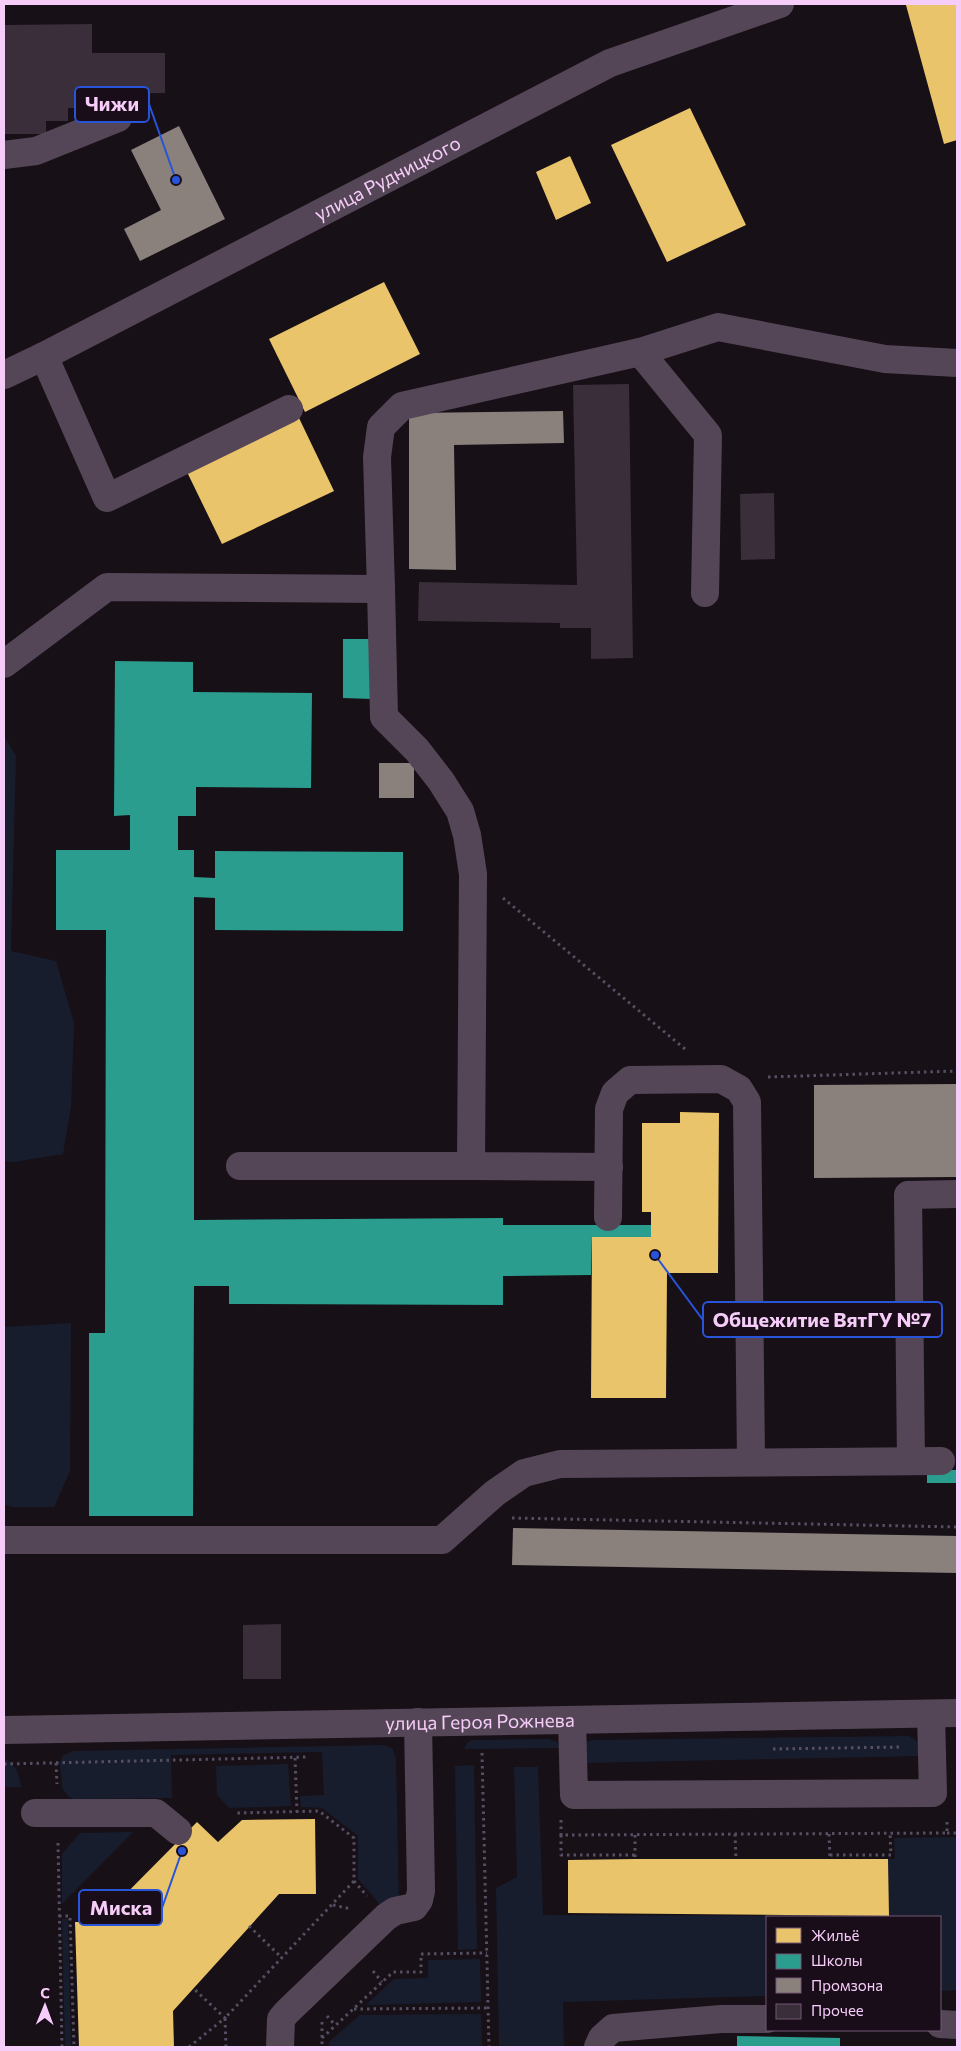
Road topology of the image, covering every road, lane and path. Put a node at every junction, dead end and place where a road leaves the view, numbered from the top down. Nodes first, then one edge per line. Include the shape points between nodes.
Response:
1 (780, 4) edge
2 (118, 118) dead end
3 (4, 155) edge
4 (640, 352) junction
5 (44, 356) junction
6 (957, 362) edge
7 (4, 375) edge
8 (289, 409) dead end
9 (381, 589) junction
10 (705, 593) dead end
11 (4, 664) edge
12 (474, 874) junction
13 (957, 1072) edge
14 (721, 1079) junction
15 (240, 1166) dead end
16 (471, 1166) junction
17 (608, 1167) junction
18 (957, 1194) edge
19 (608, 1217) dead end
20 (751, 1461) junction
21 (911, 1461) junction
22 (941, 1461) dead end
23 (506, 1518) dead end
24 (957, 1527) edge
25 (4, 1540) edge
26 (944, 1714) edge
27 (572, 1720) junction
28 (418, 1722) junction
29 (4, 1730) edge
30 (932, 1746) junction
31 (772, 1749) dead end
32 (473, 1753) dead end
33 (482, 1753) junction
34 (492, 1753) dead end
35 (314, 1757) dead end
36 (295, 1758) junction
37 (56, 1763) junction
38 (4, 1764) edge
39 (297, 1812) junction
40 (46, 1813) junction
41 (235, 1813) dead end
42 (178, 1831) dead end
43 (957, 1833) edge
44 (735, 1834) dead end
45 (829, 1834) dead end
46 (890, 1834) dead end
47 (947, 1834) dead end
48 (561, 1835) dead end
49 (635, 1835) dead end
50 (736, 1859) dead end
51 (59, 1916) junction
52 (249, 1926) dead end
53 (487, 1953) junction
54 (282, 1958) junction
55 (369, 1966) dead end
56 (382, 1982) junction
57 (193, 1988) dead end
58 (488, 2008) junction
59 (353, 2009) junction
60 (321, 2010) dead end
61 (226, 2018) junction
62 (766, 2018) edge
63 (322, 2019) dead end
64 (941, 2024) edge
65 (336, 2025) junction
66 (957, 2026) edge
67 (322, 2038) junction
68 (62, 2047) edge
69 (74, 2047) edge
70 (189, 2047) edge
71 (226, 2047) edge
72 (280, 2047) edge
73 (322, 2047) edge
74 (489, 2047) edge
75 (598, 2047) edge

1 - 5 street, улица Рудницкого via 610,63
2 - 3 street via 36,151
4 - 6 street via 718,327 885,359
4 - 9 street via 402,406 381,427 377,457
4 - 10 street via 708,435
5 - 7 street, улица Рудницкого
5 - 8 street via 107,498
9 - 11 street via 107,587
9 - 12 street via 384,717 417,750 460,811
12 - 14 path
12 - 16 street
13 - 14 path
14 - 17 street via 630,1080 615,1093 609,1109
14 - 20 street via 739,1088 747,1102
15 - 16 street
16 - 17 street
17 - 19 street
18 - 21 street via 908,1194
20 - 21 street
20 - 25 street via 560,1464 524,1473 495,1493 442,1540
21 - 22 street
23 - 24 path
26 - 27 street, улица Героя Рожнева
26 - 30 street
27 - 28 street, улица Героя Рожнева
27 - 30 street via 574,1795 933,1792
28 - 29 street, улица Героя Рожнева
28 - 72 street via 419,1900 414,1907 395,1911 386,1917 287,2012 281,2019
30 - 31 path
32 - 33 path
33 - 34 path
33 - 53 path
35 - 36 path
36 - 37 path
36 - 39 path
37 - 38 path
37 - 40 path
39 - 41 path
39 - 54 path via 318,1811 354,1838 354,1881
40 - 42 street via 156,1813
40 - 51 path
43 - 47 path
44 - 50 path
45 - 46 path via 830,1857 890,1855
48 - 49 path via 561,1855 635,1857
51 - 68 path
51 - 69 path via 70,1916
52 - 54 path
53 - 56 path via 421,1954 421,1972 393,1972
53 - 58 path
54 - 61 path
55 - 56 path
56 - 59 path
57 - 61 path
58 - 59 path
58 - 74 path
59 - 65 path
60 - 65 path
61 - 70 path
61 - 71 path
62 - 75 street via 612,2028
63 - 67 path
64 - 66 street
65 - 67 path
67 - 73 path

